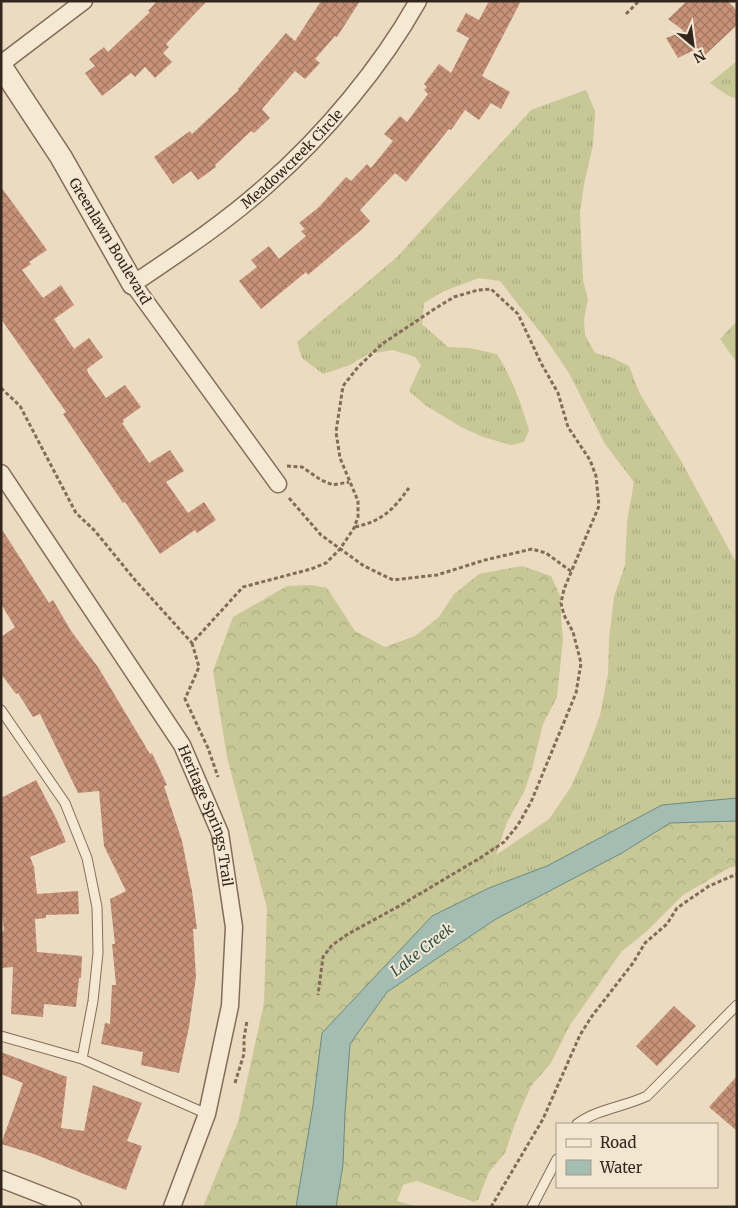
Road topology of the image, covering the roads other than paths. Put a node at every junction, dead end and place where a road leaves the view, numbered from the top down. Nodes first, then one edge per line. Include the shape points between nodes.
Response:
1 (84, 1) edge
2 (418, 1) edge
3 (1, 65) edge
4 (133, 284) junction
5 (1, 473) edge
6 (275, 479) road end
7 (1, 710) edge
8 (737, 1004) edge
9 (1, 1036) edge
10 (82, 1059) junction
11 (207, 1114) junction
12 (578, 1123) edge
13 (556, 1161) edge
14 (1, 1179) edge
15 (73, 1207) edge
16 (172, 1207) edge
17 (532, 1207) edge

1 - 3 street
2 - 4 street, Meadowcreek Circle via 408,21 362,83 296,159 199,240
3 - 4 street, Greenlawn Boulevard via 61,157
4 - 6 street, Greenlawn Boulevard
5 - 11 street, Heritage Springs Trail via 182,745 220,833 234,926 230,1006
7 - 10 lane via 65,803 86,858 96,907 98,953
8 - 12 lane via 647,1096 588,1116
9 - 10 lane
10 - 11 lane
11 - 16 street, Heritage Springs Trail
13 - 17 lane
14 - 15 street

